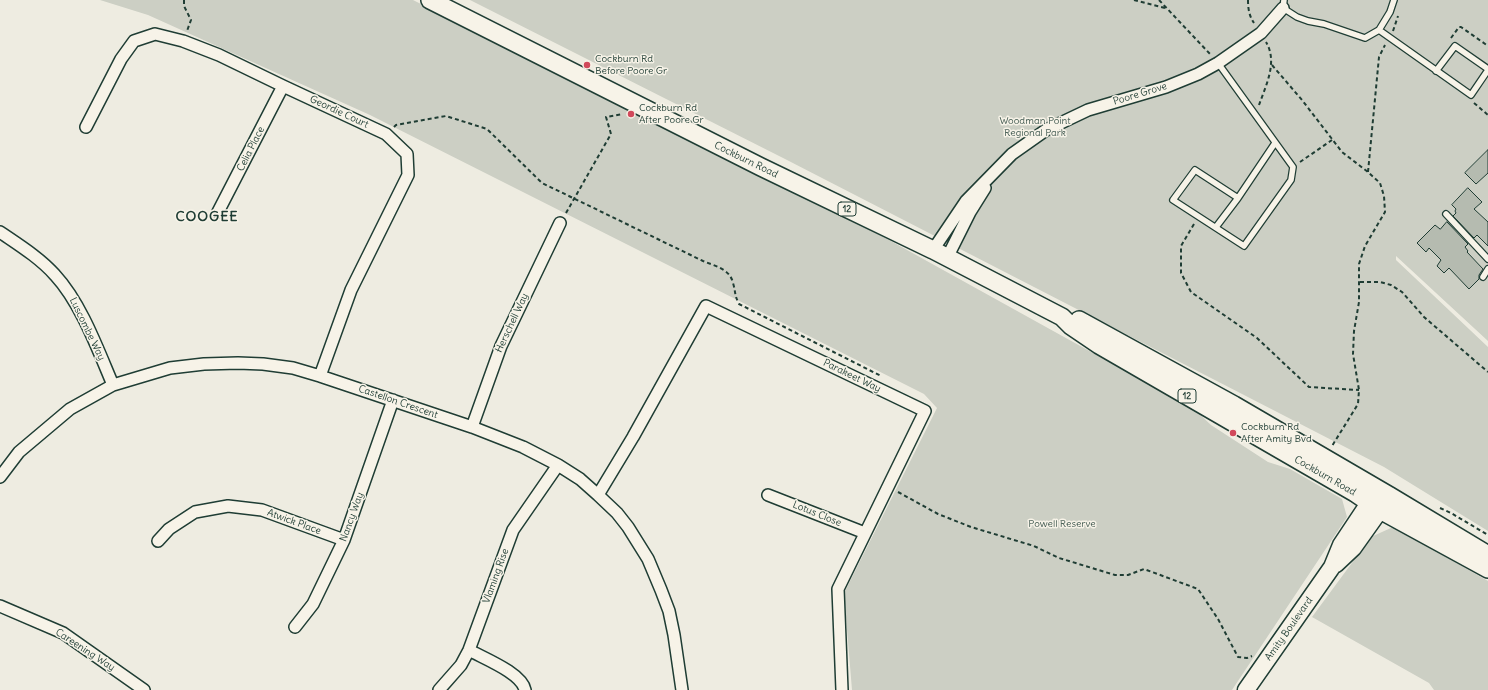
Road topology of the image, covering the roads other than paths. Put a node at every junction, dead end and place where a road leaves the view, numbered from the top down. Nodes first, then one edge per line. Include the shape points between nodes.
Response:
1 (430, 0) edge
2 (1394, 0) edge
3 (1284, 4) edge
4 (1378, 30) junction
5 (1218, 62) junction
6 (1488, 70) edge
7 (1436, 71) junction
8 (283, 86) junction
9 (86, 127) dead end
10 (1275, 143) junction
11 (994, 174) junction
12 (1238, 198) junction
13 (218, 212) dead end
14 (1446, 214) dead end
15 (560, 223) road end
16 (1216, 227) junction
17 (0, 232) edge
18 (940, 254) junction
19 (1488, 259) edge
20 (1488, 269) edge
21 (1483, 278) dead end
22 (320, 376) junction
23 (113, 385) junction
24 (393, 400) junction
25 (472, 427) junction
26 (558, 465) junction
27 (0, 477) edge
28 (598, 494) junction
29 (768, 495) dead end
30 (1379, 500) junction
31 (865, 533) junction
32 (344, 540) junction
33 (158, 541) dead end
34 (1488, 555) edge
35 (1488, 569) edge
36 (0, 606) edge
37 (295, 627) dead end
38 (469, 650) junction
39 (144, 690) edge
40 (439, 690) edge
41 (525, 690) edge
42 (682, 690) edge
43 (842, 690) edge
44 (1246, 690) edge

1 - 18 main road, Cockburn Road / 12 via 754,164
2 - 4 lane via 1390,12
3 - 4 lane via 1297,16 1308,21 1365,38
3 - 5 street, Poore Grove via 1261,33
4 - 7 lane
5 - 10 lane
5 - 11 street, Poore Grove via 1198,74 1166,87 1088,110 1046,130 1012,154
6 - 7 lane via 1455,46
6 - 7 lane via 1471,95
8 - 9 street, Geordie Court via 219,55 183,41 155,34 134,41 121,59
8 - 13 street, Celia Place
8 - 22 street, Geordie Court via 386,134 407,154 408,175 351,290
10 - 12 lane
10 - 16 lane via 1293,167 1290,180 1244,246
11 - 18 street, Poore Grove
11 - 18 street, Poore Grove via 966,201
12 - 16 lane
12 - 16 lane via 1195,170 1173,200
14 - 19 lane
15 - 25 street, Herschell Way via 501,346
17 - 23 street, Luscombe Way via 56,275 76,304
18 - 30 main road, Cockburn Road / 12 via 1062,317 1070,316 1081,320 1234,405
20 - 21 lane
22 - 23 street, Castellon Crescent via 293,368 263,364 204,364 170,368
22 - 24 street, Castellon Crescent
23 - 27 street, Castellon Crescent via 70,409 19,452
24 - 25 street, Castellon Crescent
24 - 32 street, Nancy Way
25 - 26 street, Castellon Crescent
26 - 28 street, Castellon Crescent
26 - 38 street, Vlaming Rise via 513,530
28 - 31 street, Parakeet Way via 634,437 706,306 925,411
28 - 42 street, Castellon Crescent via 628,527 648,559 669,611
29 - 31 street, Lotus Close
30 - 34 main road, Cockburn Road / 12
30 - 35 main road, Cockburn Road / 12
30 - 44 street, Amity Boulevard via 1353,548 1332,567
31 - 43 street, Parakeet Way via 838,589
32 - 33 street, Atwick Place via 262,510 228,506 195,512 168,529
32 - 37 street, Nancy Way via 313,604
36 - 39 street, Careening Way via 63,633
38 - 40 street, Vlaming Rise via 461,665
38 - 41 street via 510,671 525,686

